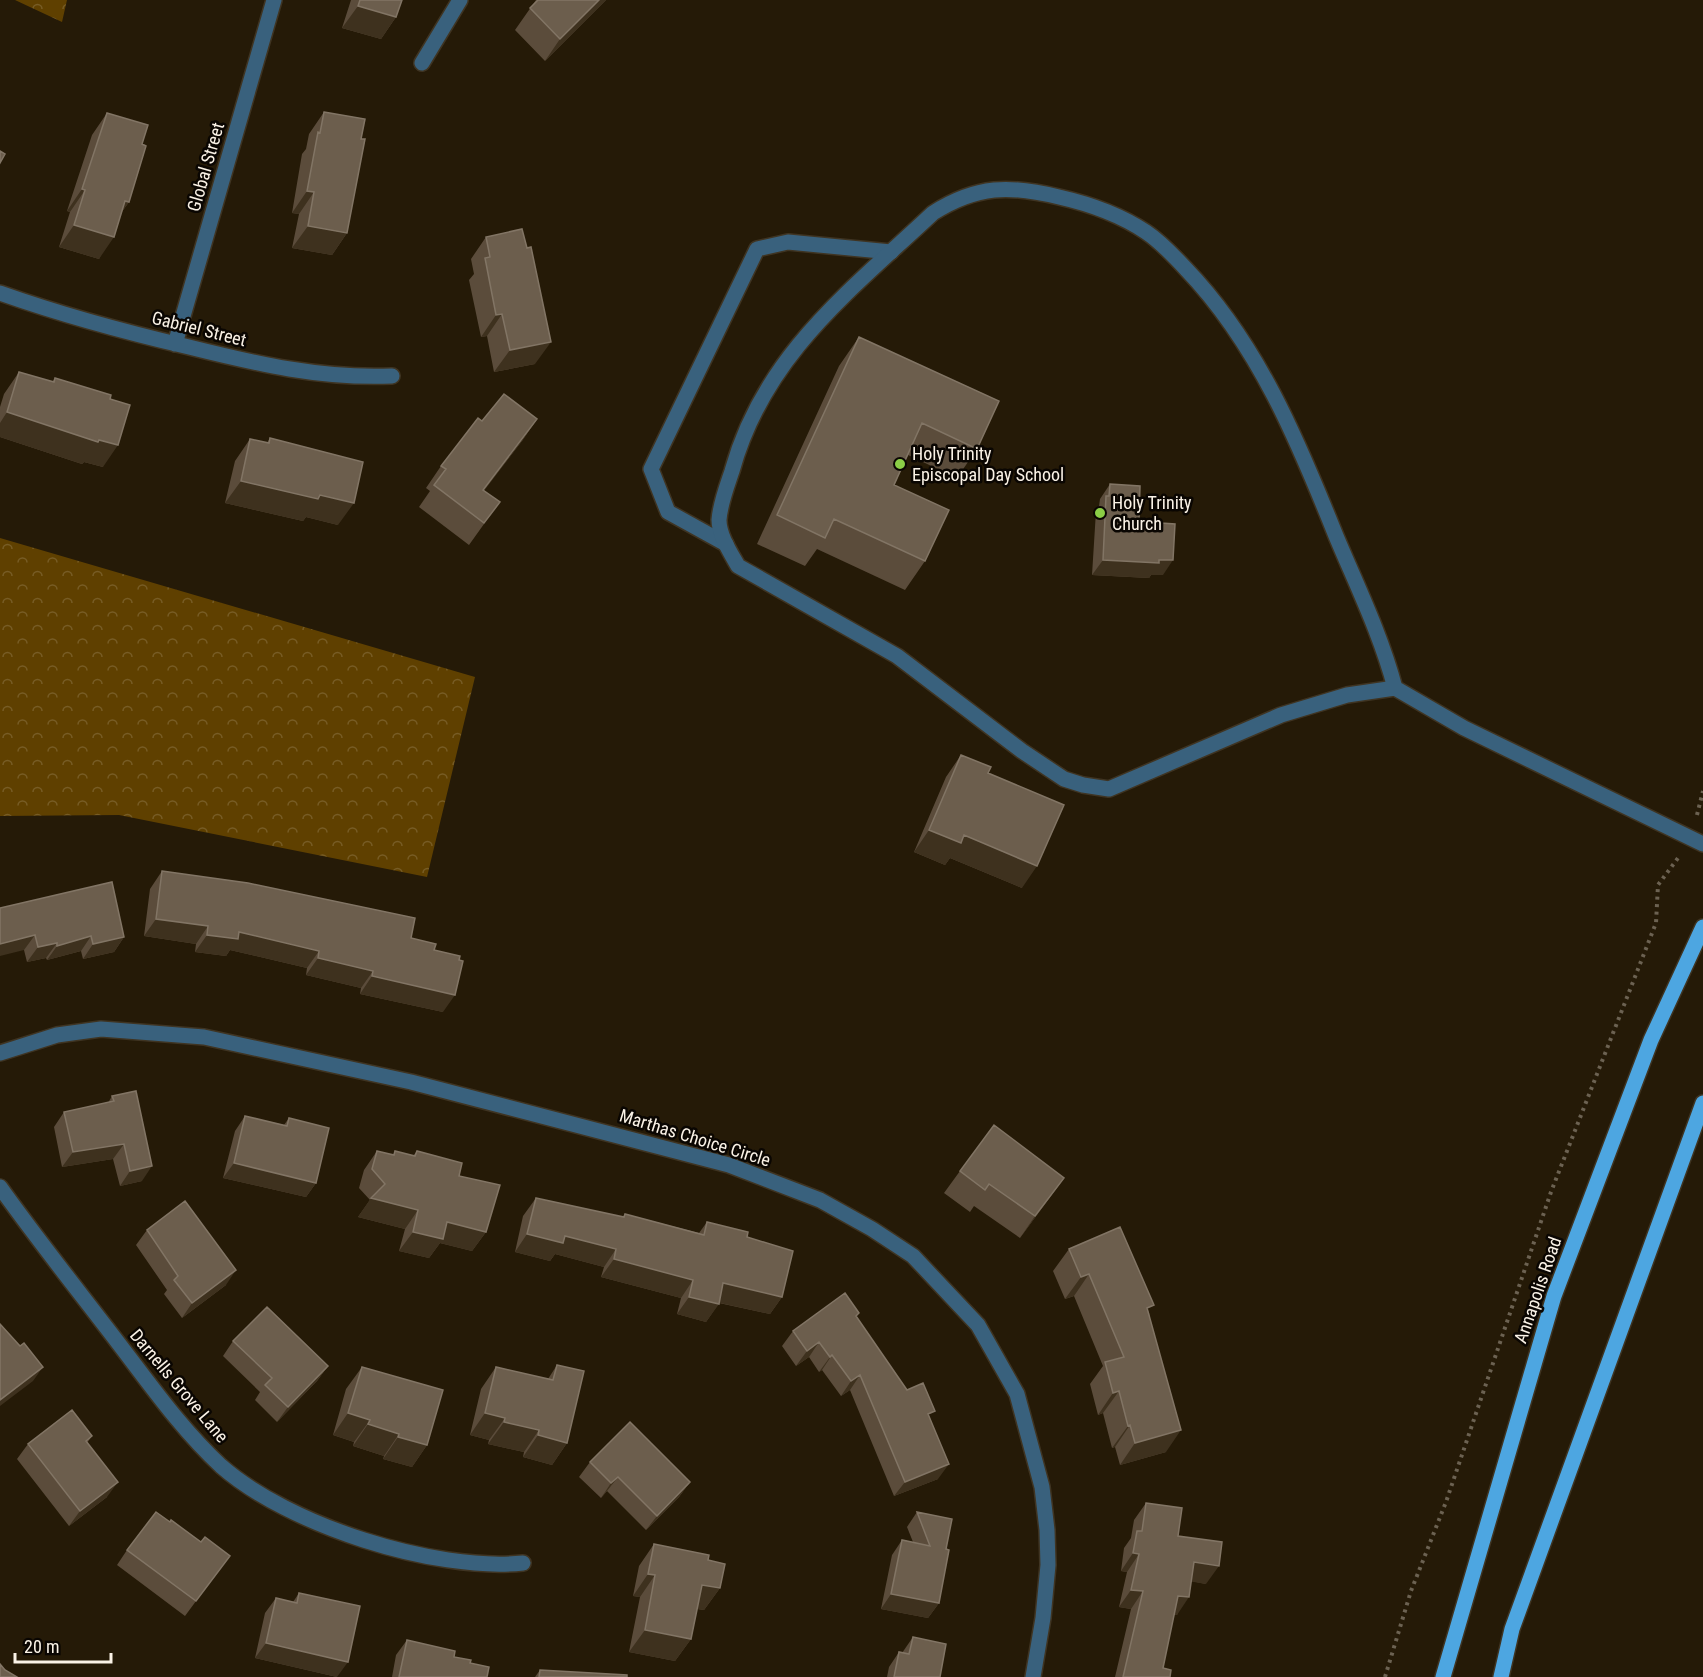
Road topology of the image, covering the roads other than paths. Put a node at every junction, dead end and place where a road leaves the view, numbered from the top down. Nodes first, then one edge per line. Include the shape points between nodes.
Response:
1 (274, 0) edge
2 (460, 0) edge
3 (422, 63) dead end
4 (891, 252) junction
5 (0, 293) edge
6 (175, 344) junction
7 (392, 376) dead end
8 (726, 544) junction
9 (1395, 688) junction
10 (1696, 842) edge
11 (1703, 927) edge
12 (0, 1053) edge
13 (1703, 1103) edge
14 (0, 1187) edge
15 (523, 1563) dead end
16 (1033, 1677) edge
17 (1443, 1677) edge
18 (1501, 1677) edge

1 - 6 street, Global Street
2 - 3 street
4 - 8 street via 810,329 760,397 738,446 719,520
4 - 8 street via 788,242 757,249 651,469 668,512
4 - 9 street via 933,213 956,198 983,190 1013,189 1097,206 1147,232 1200,284 1234,327 1272,389 1385,652
5 - 6 street, Gabriel Street via 66,316
6 - 7 street, Gabriel Street via 306,373 352,378
8 - 9 street via 738,566 897,656 1022,751 1064,779 1083,785 1109,789 1281,715 1347,695
9 - 10 street via 1464,728
11 - 17 main road, Annapolis Road via 1651,1040 1554,1296
12 - 16 street, Marthas Choice Circle via 48,1037 101,1029 204,1037 411,1082 729,1165 820,1200 872,1229 913,1256 978,1325 1017,1395 1042,1486 1047,1530 1043,1618
13 - 18 main road via 1512,1629
14 - 15 street, Darnells Grove Lane via 178,1420 201,1447 239,1479 306,1516 398,1550 458,1563

